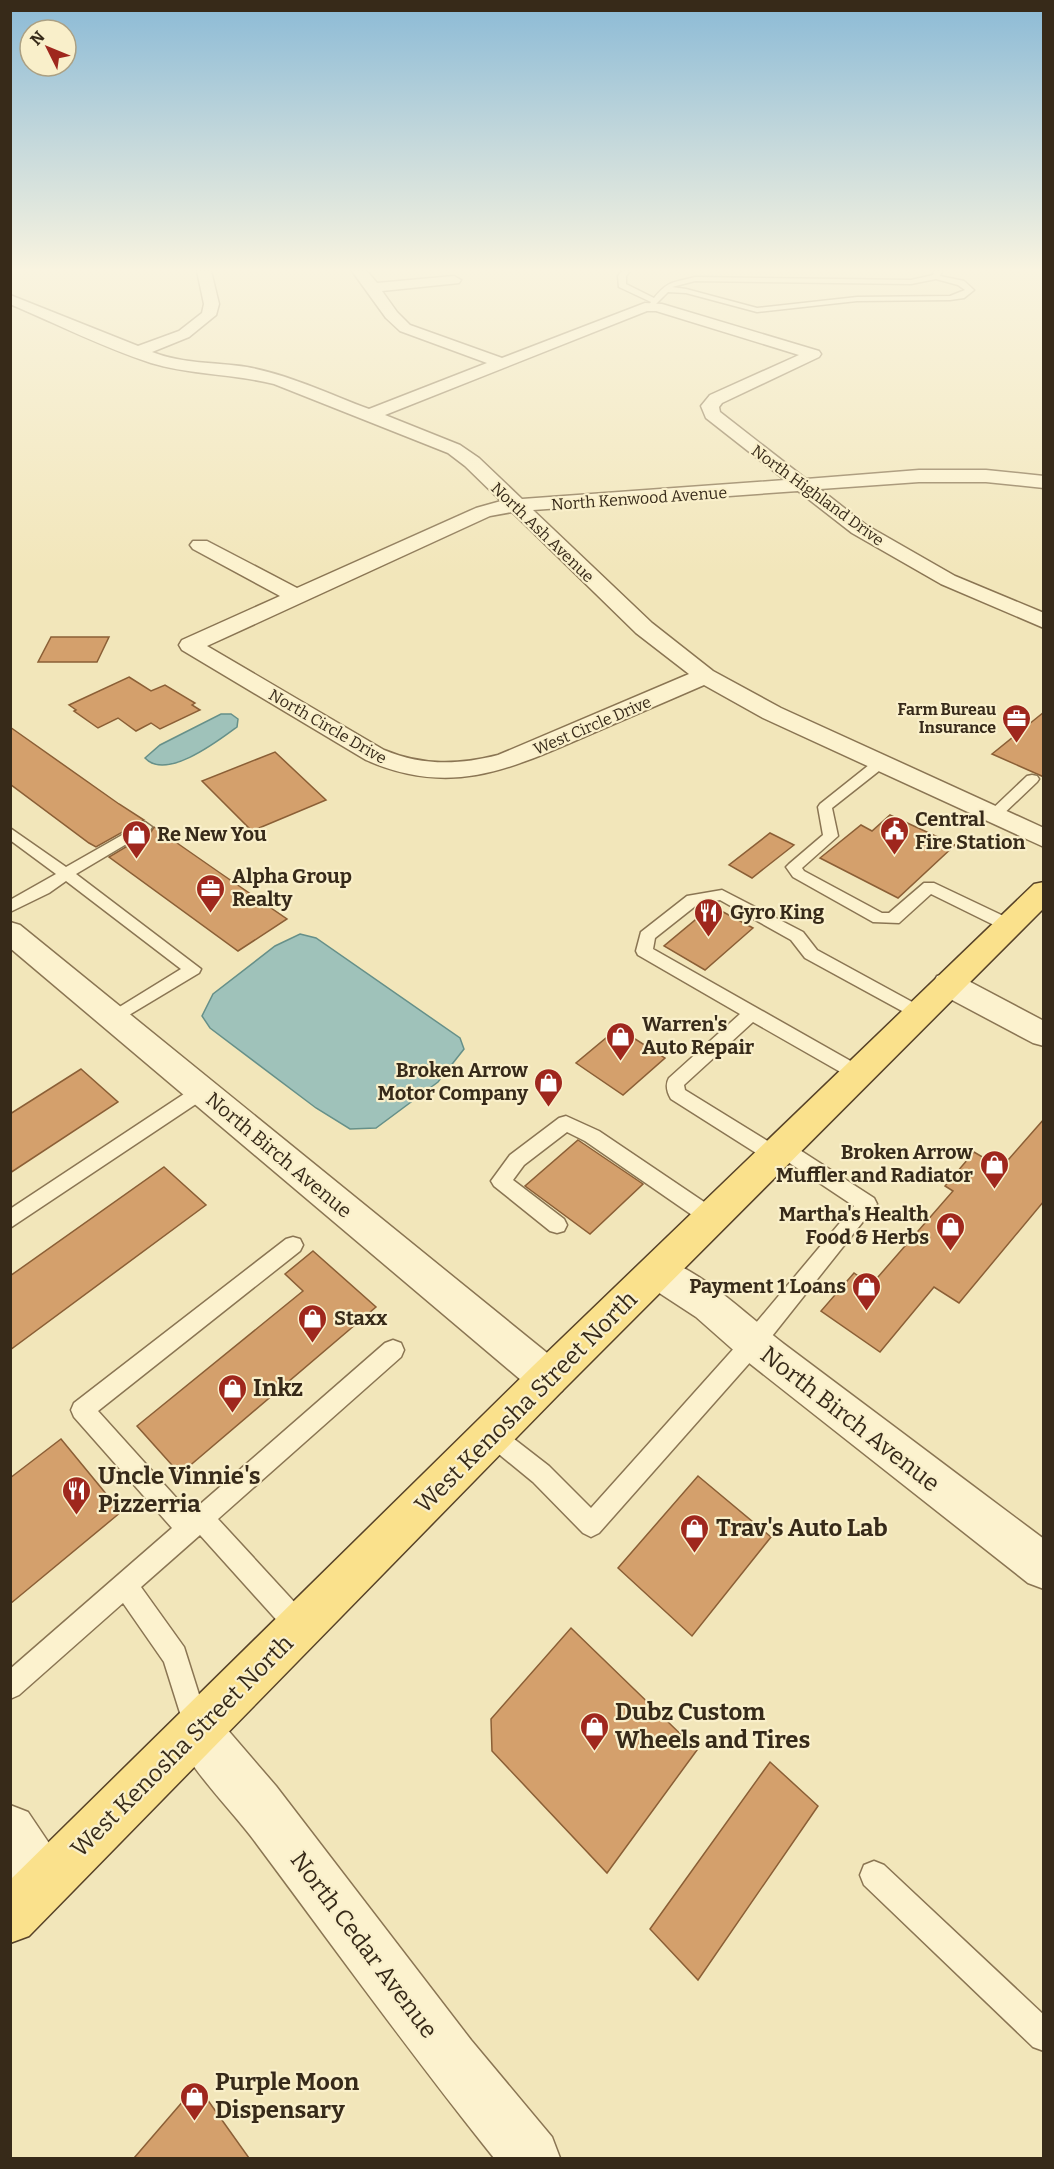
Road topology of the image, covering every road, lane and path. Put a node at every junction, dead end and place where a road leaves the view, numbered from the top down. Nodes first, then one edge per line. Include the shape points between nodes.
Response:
1 (248, 372) edge
2 (478, 372) edge
3 (774, 372) edge
4 (370, 414) junction
5 (1044, 482) edge
6 (800, 485) junction
7 (516, 506) junction
8 (200, 545) dead end
9 (297, 597) junction
10 (1044, 621) edge
11 (190, 645) joint
12 (705, 676) junction
13 (879, 764) junction
14 (477, 769) joint
15 (1032, 779) dead end
16 (993, 816) junction
17 (145, 827) dead end
18 (10, 832) edge
19 (1044, 839) edge
20 (67, 874) junction
21 (1039, 901) edge
22 (10, 907) edge
23 (1008, 925) junction
24 (10, 932) edge
25 (948, 984) junction
26 (752, 1013) junction
27 (919, 1013) junction
28 (114, 1018) junction
29 (1044, 1035) edge
30 (858, 1073) junction
31 (202, 1091) junction
32 (778, 1152) junction
33 (712, 1218) junction
34 (10, 1220) edge
35 (557, 1225) dead end
36 (293, 1245) dead end
37 (657, 1272) junction
38 (753, 1343) junction
39 (393, 1350) dead end
40 (549, 1378) junction
41 (492, 1436) junction
42 (195, 1524) junction
43 (1044, 1567) edge
44 (125, 1586) junction
45 (300, 1627) junction
46 (10, 1686) edge
47 (198, 1731) junction
48 (10, 1830) edge
49 (874, 1875) dead end
50 (45, 1882) junction
51 (10, 1917) edge
52 (1044, 2036) edge
53 (531, 2158) edge

1 - 4 street, North Ash Avenue via 280,380
2 - 4 street
3 - 6 street, North Highland Drive via 716,399 710,411 715,419
4 - 7 street, North Ash Avenue via 459,452
5 - 6 street, North Kenwood Avenue via 943,476
6 - 7 street, North Kenwood Avenue
6 - 10 street, North Highland Drive via 859,529 901,554 973,592
7 - 9 street, North Kenwood Avenue via 483,512
7 - 12 street, North Ash Avenue via 644,628
8 - 9 street
9 - 11 street, North Kenwood Avenue
11 - 14 street, North Circle Drive via 387,761 425,771
12 - 13 street, North Ash Avenue via 743,699
12 - 14 street, West Circle Drive via 507,761
13 - 16 street, North Ash Avenue
13 - 23 lane via 825,807 831,836 794,867 798,874 879,918 893,919 929,887
15 - 16 lane
16 - 19 street, North Ash Avenue
17 - 20 lane
18 - 20 lane
20 - 22 lane
20 - 28 lane via 193,969
21 - 23 main road, West Kenosha Street North
23 - 25 main road, West Kenosha Street North
24 - 28 street, North Birch Avenue
25 - 27 main road, West Kenosha Street North
25 - 29 street
26 - 27 lane via 644,951 647,936 693,900 722,896 797,936 811,954
26 - 30 lane
26 - 32 lane via 675,1083 677,1094
27 - 30 main road, West Kenosha Street North
28 - 31 street, North Birch Avenue
30 - 32 main road, West Kenosha Street North
31 - 34 lane
31 - 40 street, North Birch Avenue
32 - 33 main road, West Kenosha Street North
32 - 38 lane via 867,1204
33 - 35 lane via 592,1136 566,1124 517,1160 501,1181
33 - 37 main road, West Kenosha Street North
36 - 42 lane via 82,1410
37 - 38 street, North Birch Avenue via 710,1305
37 - 40 main road, West Kenosha Street North
38 - 41 lane via 591,1525 541,1474
38 - 43 street, North Birch Avenue
39 - 42 lane
40 - 41 main road, West Kenosha Street North
41 - 45 main road, West Kenosha Street North
42 - 44 lane
42 - 45 lane
44 - 46 lane
44 - 47 lane via 175,1656
45 - 47 main road, West Kenosha Street North
47 - 50 main road, West Kenosha Street North
47 - 53 street, North Cedar Avenue
48 - 50 street
49 - 52 lane
50 - 51 main road, West Kenosha Street North

